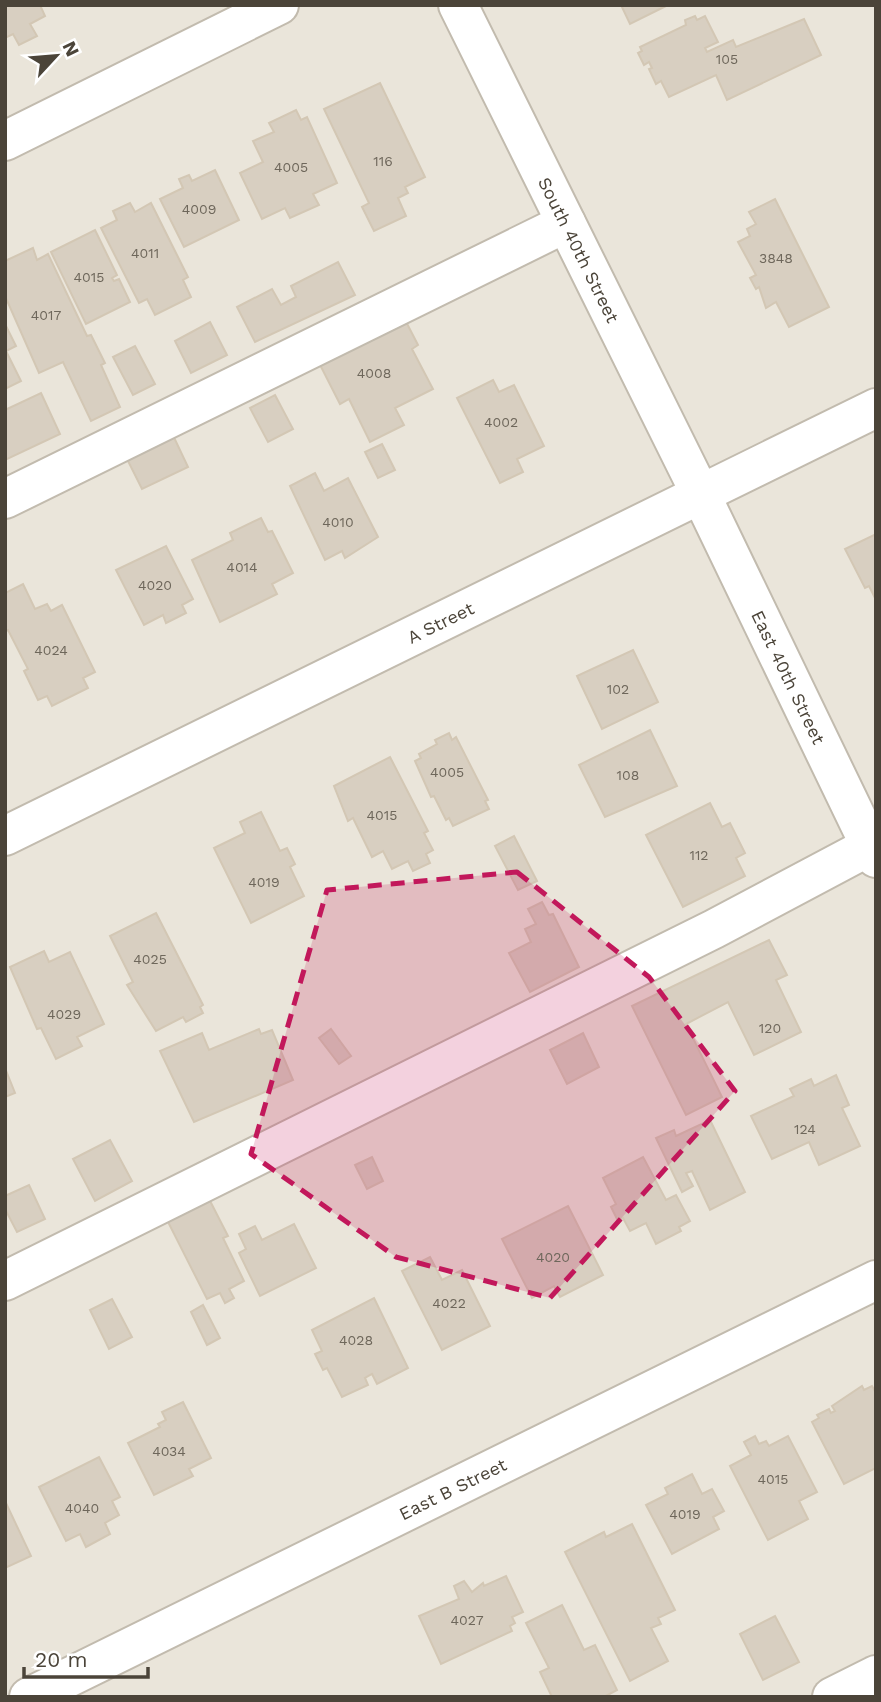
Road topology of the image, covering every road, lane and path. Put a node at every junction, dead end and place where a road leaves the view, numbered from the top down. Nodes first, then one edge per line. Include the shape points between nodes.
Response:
1 (279, 5) edge
2 (458, 5) edge
3 (5, 141) edge
4 (566, 223) junction
5 (876, 408) edge
6 (701, 495) junction
7 (5, 499) edge
8 (5, 836) edge
9 (874, 849) edge
10 (876, 1280) edge
11 (5, 1281) edge
12 (876, 1675) edge
13 (29, 1697) edge
14 (832, 1697) edge

1 - 3 street
2 - 4 street, South 40th Street
4 - 6 street, South 40th Street
4 - 7 street
5 - 6 street, A Street
6 - 8 street, A Street
6 - 9 street, East 40th Street
9 - 11 street
10 - 13 street, East B Street
12 - 14 street

